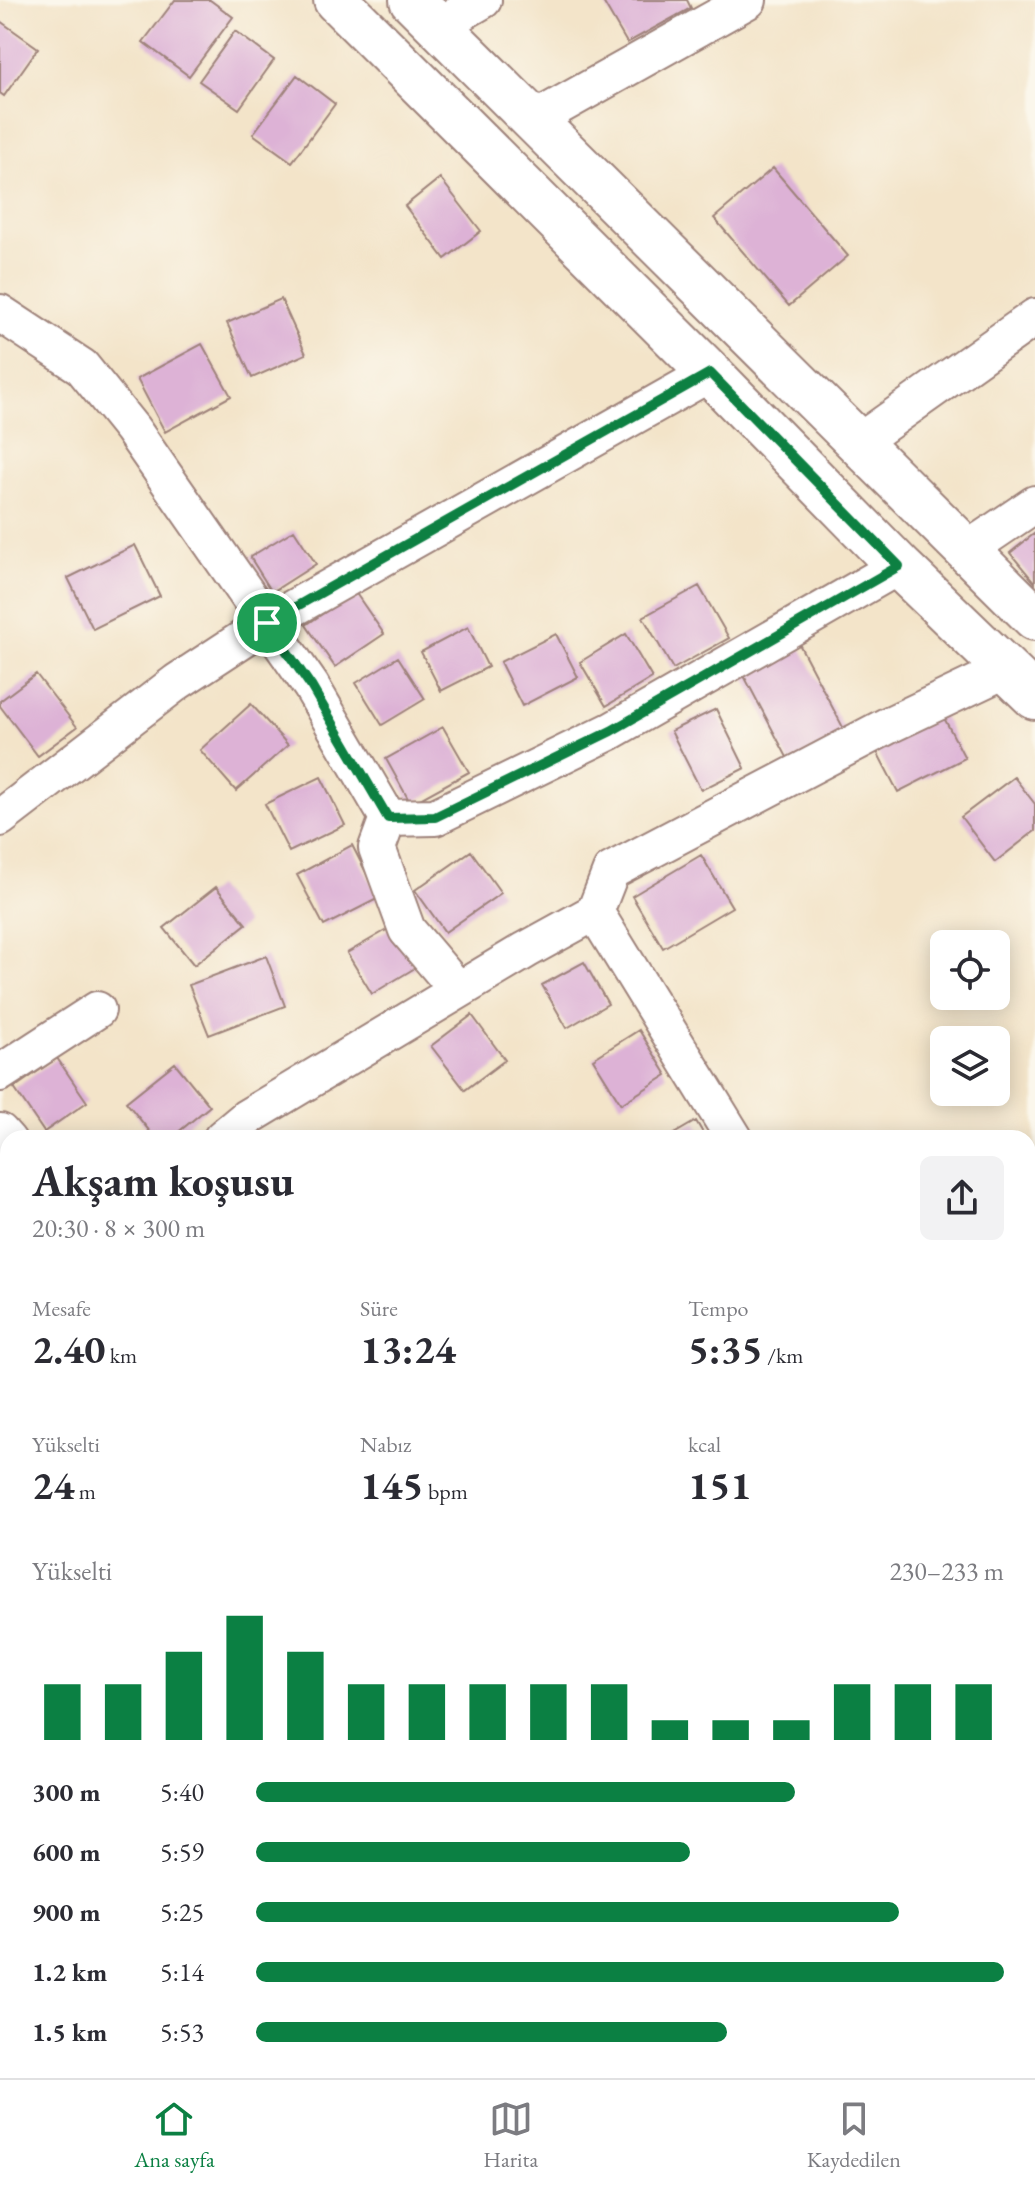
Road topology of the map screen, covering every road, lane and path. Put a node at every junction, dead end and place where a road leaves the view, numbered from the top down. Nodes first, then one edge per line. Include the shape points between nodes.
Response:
1 (336, 0) edge
2 (483, 0) edge
3 (748, 0) edge
4 (425, 13) edge
5 (534, 120) junction
6 (0, 313) edge
7 (1035, 317) edge
8 (710, 373) junction
9 (859, 442) junction
10 (1035, 504) edge
11 (967, 550) junction
12 (899, 566) junction
13 (1035, 618) edge
14 (267, 623) junction
15 (1021, 683) edge
16 (0, 818) edge
17 (388, 818) junction
18 (595, 912) junction
19 (458, 990) junction
20 (97, 1010) dead end
21 (0, 1073) edge
22 (232, 1130) edge
23 (729, 1130) edge

1 - 8 main road
2 - 4 street
3 - 5 street
4 - 5 main road
5 - 9 main road
6 - 14 street via 82,367 132,429
7 - 9 street
8 - 12 main road
8 - 14 street
9 - 11 main road
10 - 11 street
11 - 13 main road
12 - 15 main road
12 - 17 street via 597,737 435,817
14 - 16 street via 177,682
14 - 17 street via 311,686
15 - 18 street via 889,725 611,871
17 - 19 street via 377,848 407,930
18 - 19 street
18 - 23 street
19 - 22 street
20 - 21 street

